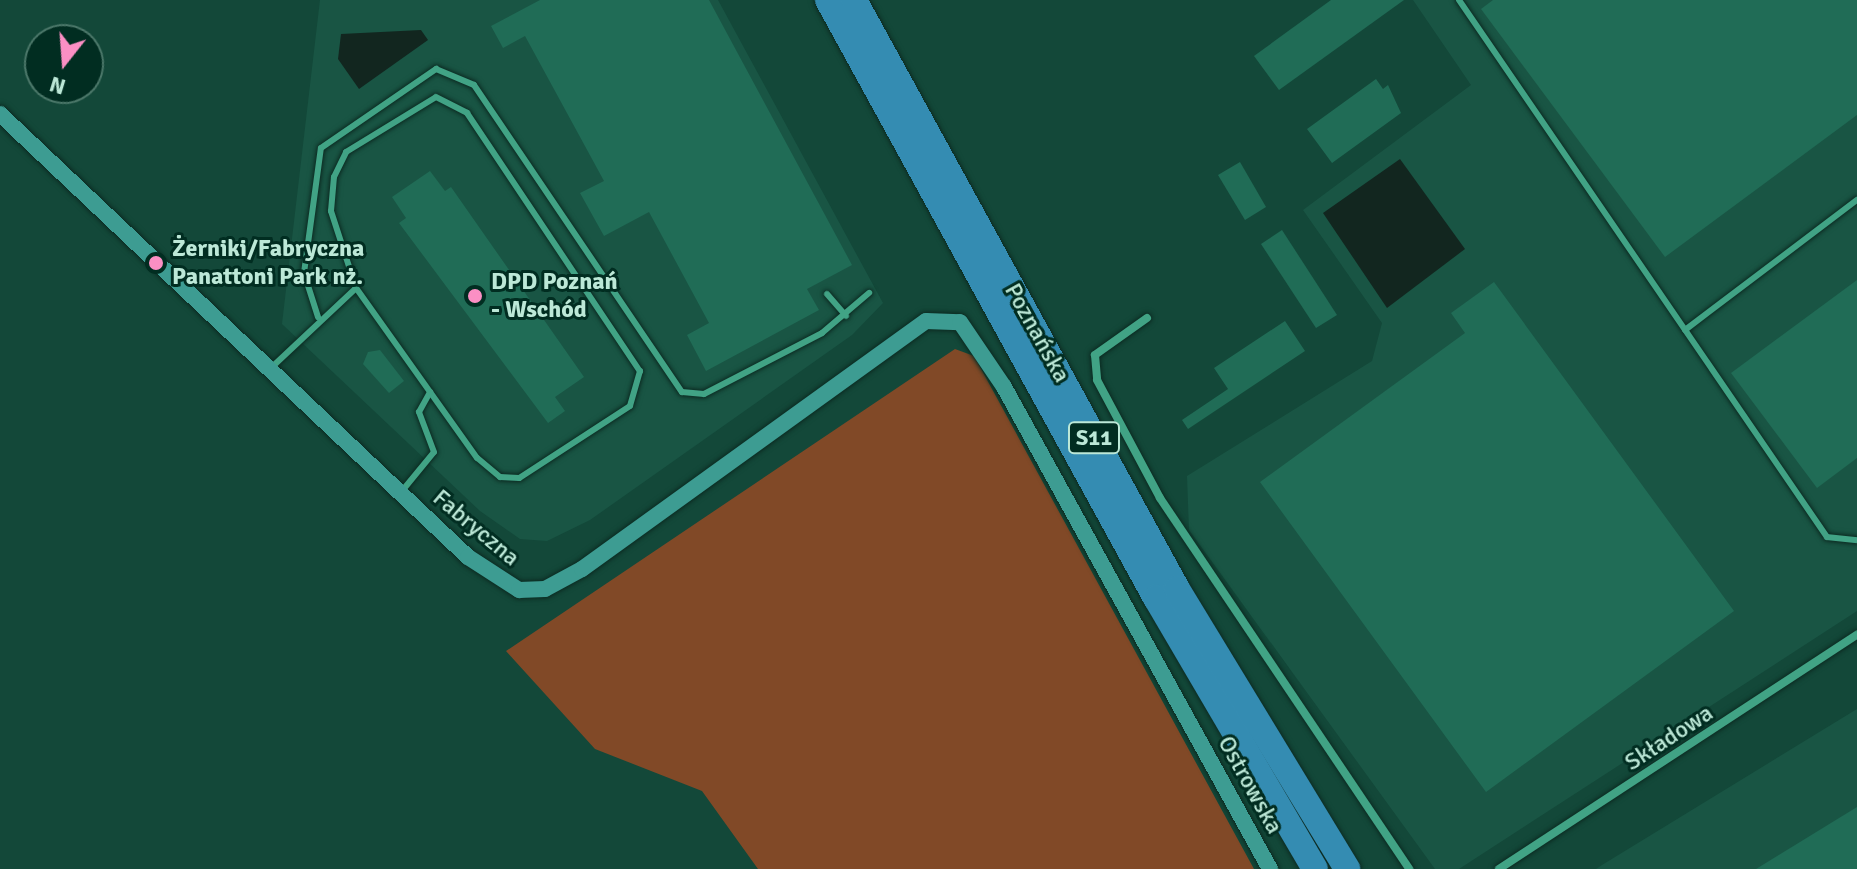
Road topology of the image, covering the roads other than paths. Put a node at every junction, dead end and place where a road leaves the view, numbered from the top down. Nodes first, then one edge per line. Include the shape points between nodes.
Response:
1 (828, 0) edge
2 (854, 0) edge
3 (1459, 0) edge
4 (0, 114) edge
5 (1857, 200) edge
6 (356, 288) junction
7 (869, 293) dead end
8 (827, 294) dead end
9 (846, 316) junction
10 (318, 317) junction
11 (1147, 318) dead end
12 (1685, 330) junction
13 (269, 370) junction
14 (1004, 387) joint
15 (430, 392) junction
16 (399, 493) junction
17 (1857, 540) edge
18 (1857, 635) edge
19 (1270, 869) edge
20 (1315, 869) edge
21 (1347, 869) edge
22 (1409, 869) edge
23 (1499, 869) edge

1 - 20 highway, Poznańska / S11 via 1156,598
2 - 21 highway, Poznańska / S11 via 1177,589
3 - 12 lane
4 - 13 street, Fabryczna
5 - 12 lane
6 - 10 lane
6 - 15 lane
6 - 15 lane via 330,205 339,163 420,102 456,102 632,351 641,385 624,411 519,478 484,465
7 - 9 lane
8 - 9 lane
9 - 10 lane via 704,394 682,392 474,85 436,69 321,148 304,273
10 - 13 lane
11 - 22 street via 1095,355 1097,380 1160,498
12 - 17 lane via 1827,537
13 - 16 street, Fabryczna
14 - 16 street, Fabryczna via 960,322 926,321 595,561 537,591 492,577
14 - 19 street, Ostrowska
15 - 16 lane via 419,412 434,452
18 - 23 street, Składowa

